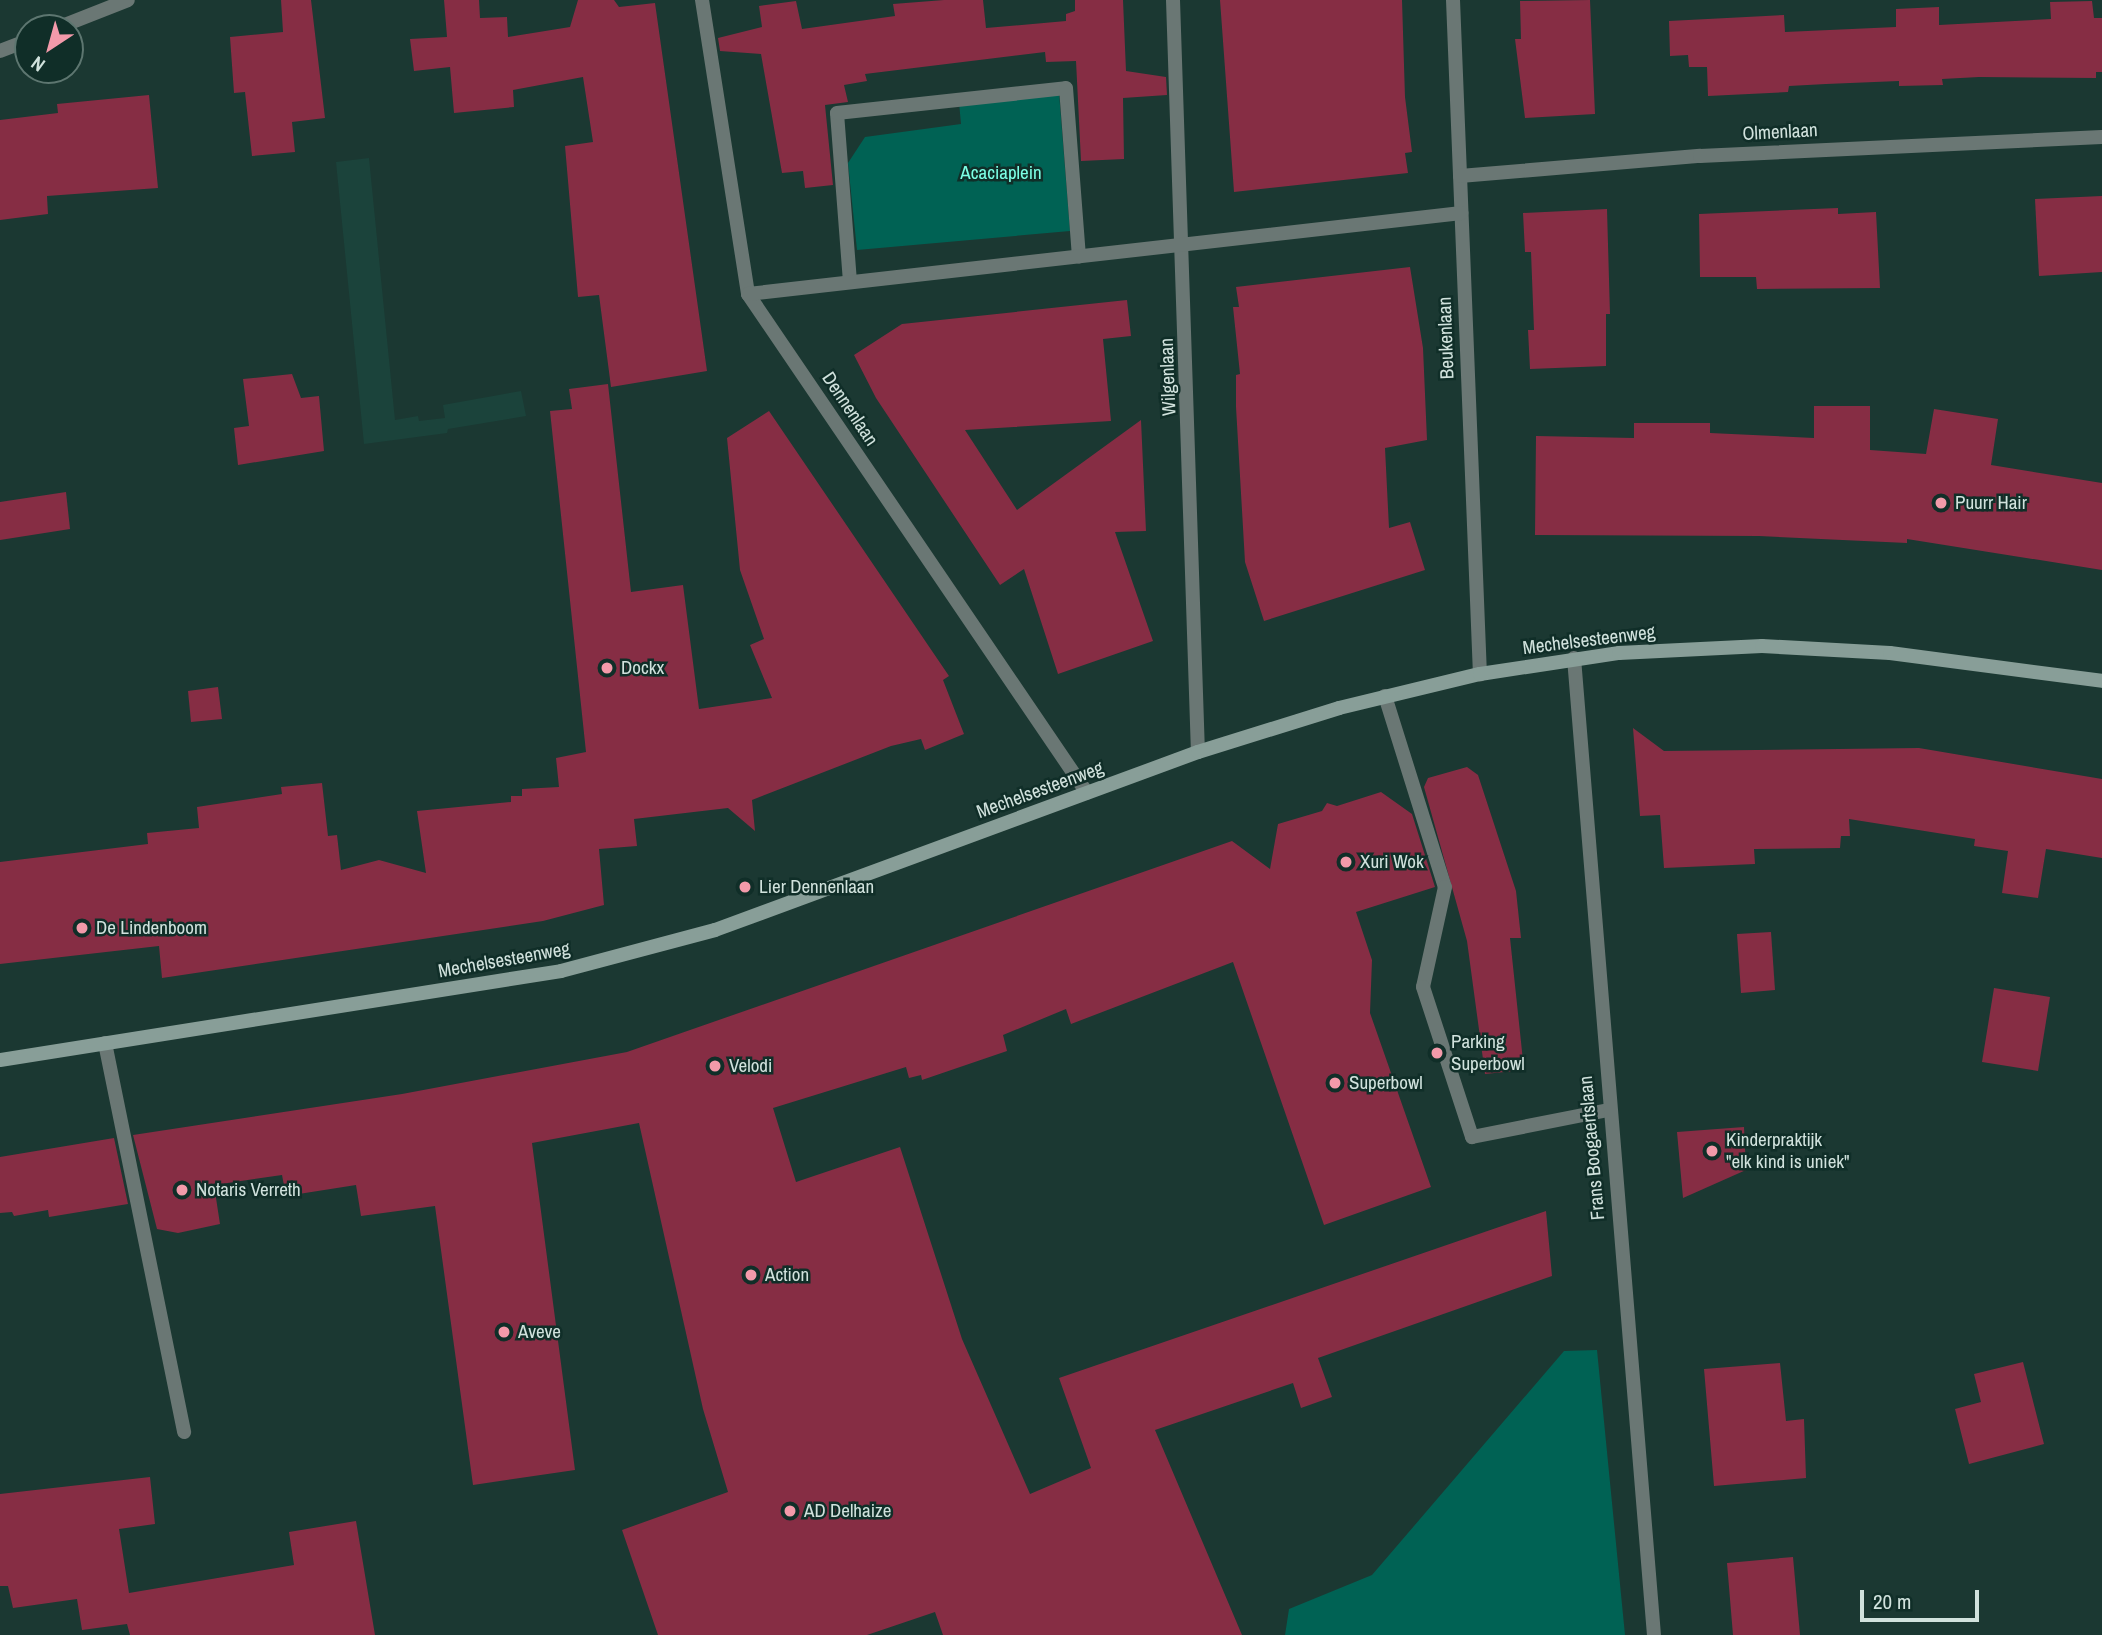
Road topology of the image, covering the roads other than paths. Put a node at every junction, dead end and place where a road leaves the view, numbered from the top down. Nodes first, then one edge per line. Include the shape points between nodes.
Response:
1 (128, 0) edge
2 (702, 0) edge
3 (1173, 0) edge
4 (1453, 0) edge
5 (84, 17) edge
6 (2102, 136) edge
7 (1460, 176) junction
8 (1461, 213) junction
9 (1183, 245) junction
10 (1079, 257) junction
11 (850, 282) junction
12 (748, 294) junction
13 (1574, 658) junction
14 (1480, 674) junction
15 (2102, 681) edge
16 (1385, 696) junction
17 (1198, 752) junction
18 (1087, 793) junction
19 (105, 1043) junction
20 (0, 1060) edge
21 (1608, 1110) junction
22 (184, 1432) dead end
23 (1654, 1635) edge

1 - 5 street
2 - 12 street, Dennenlaan
3 - 9 street, Wilgenlaan
4 - 7 street, Beukenlaan
6 - 7 street, Olmenlaan via 1700,156
7 - 8 street, Beukenlaan
8 - 9 street
8 - 14 street, Beukenlaan
9 - 10 street
9 - 17 street, Wilgenlaan
10 - 11 street
10 - 11 street via 1066,88 850,111 837,113
11 - 12 street
12 - 18 street, Dennenlaan
13 - 14 street, Mechelsesteenweg
13 - 15 street, Mechelsesteenweg via 1762,646 1891,653
13 - 21 street, Frans Boogaertslaan
14 - 16 street, Mechelsesteenweg
16 - 17 street, Mechelsesteenweg
16 - 21 street via 1445,887 1423,987 1472,1137
17 - 18 street, Mechelsesteenweg
18 - 19 street, Mechelsesteenweg via 715,930 561,971
19 - 20 street, Mechelsesteenweg
19 - 22 street
21 - 23 street, Frans Boogaertslaan

